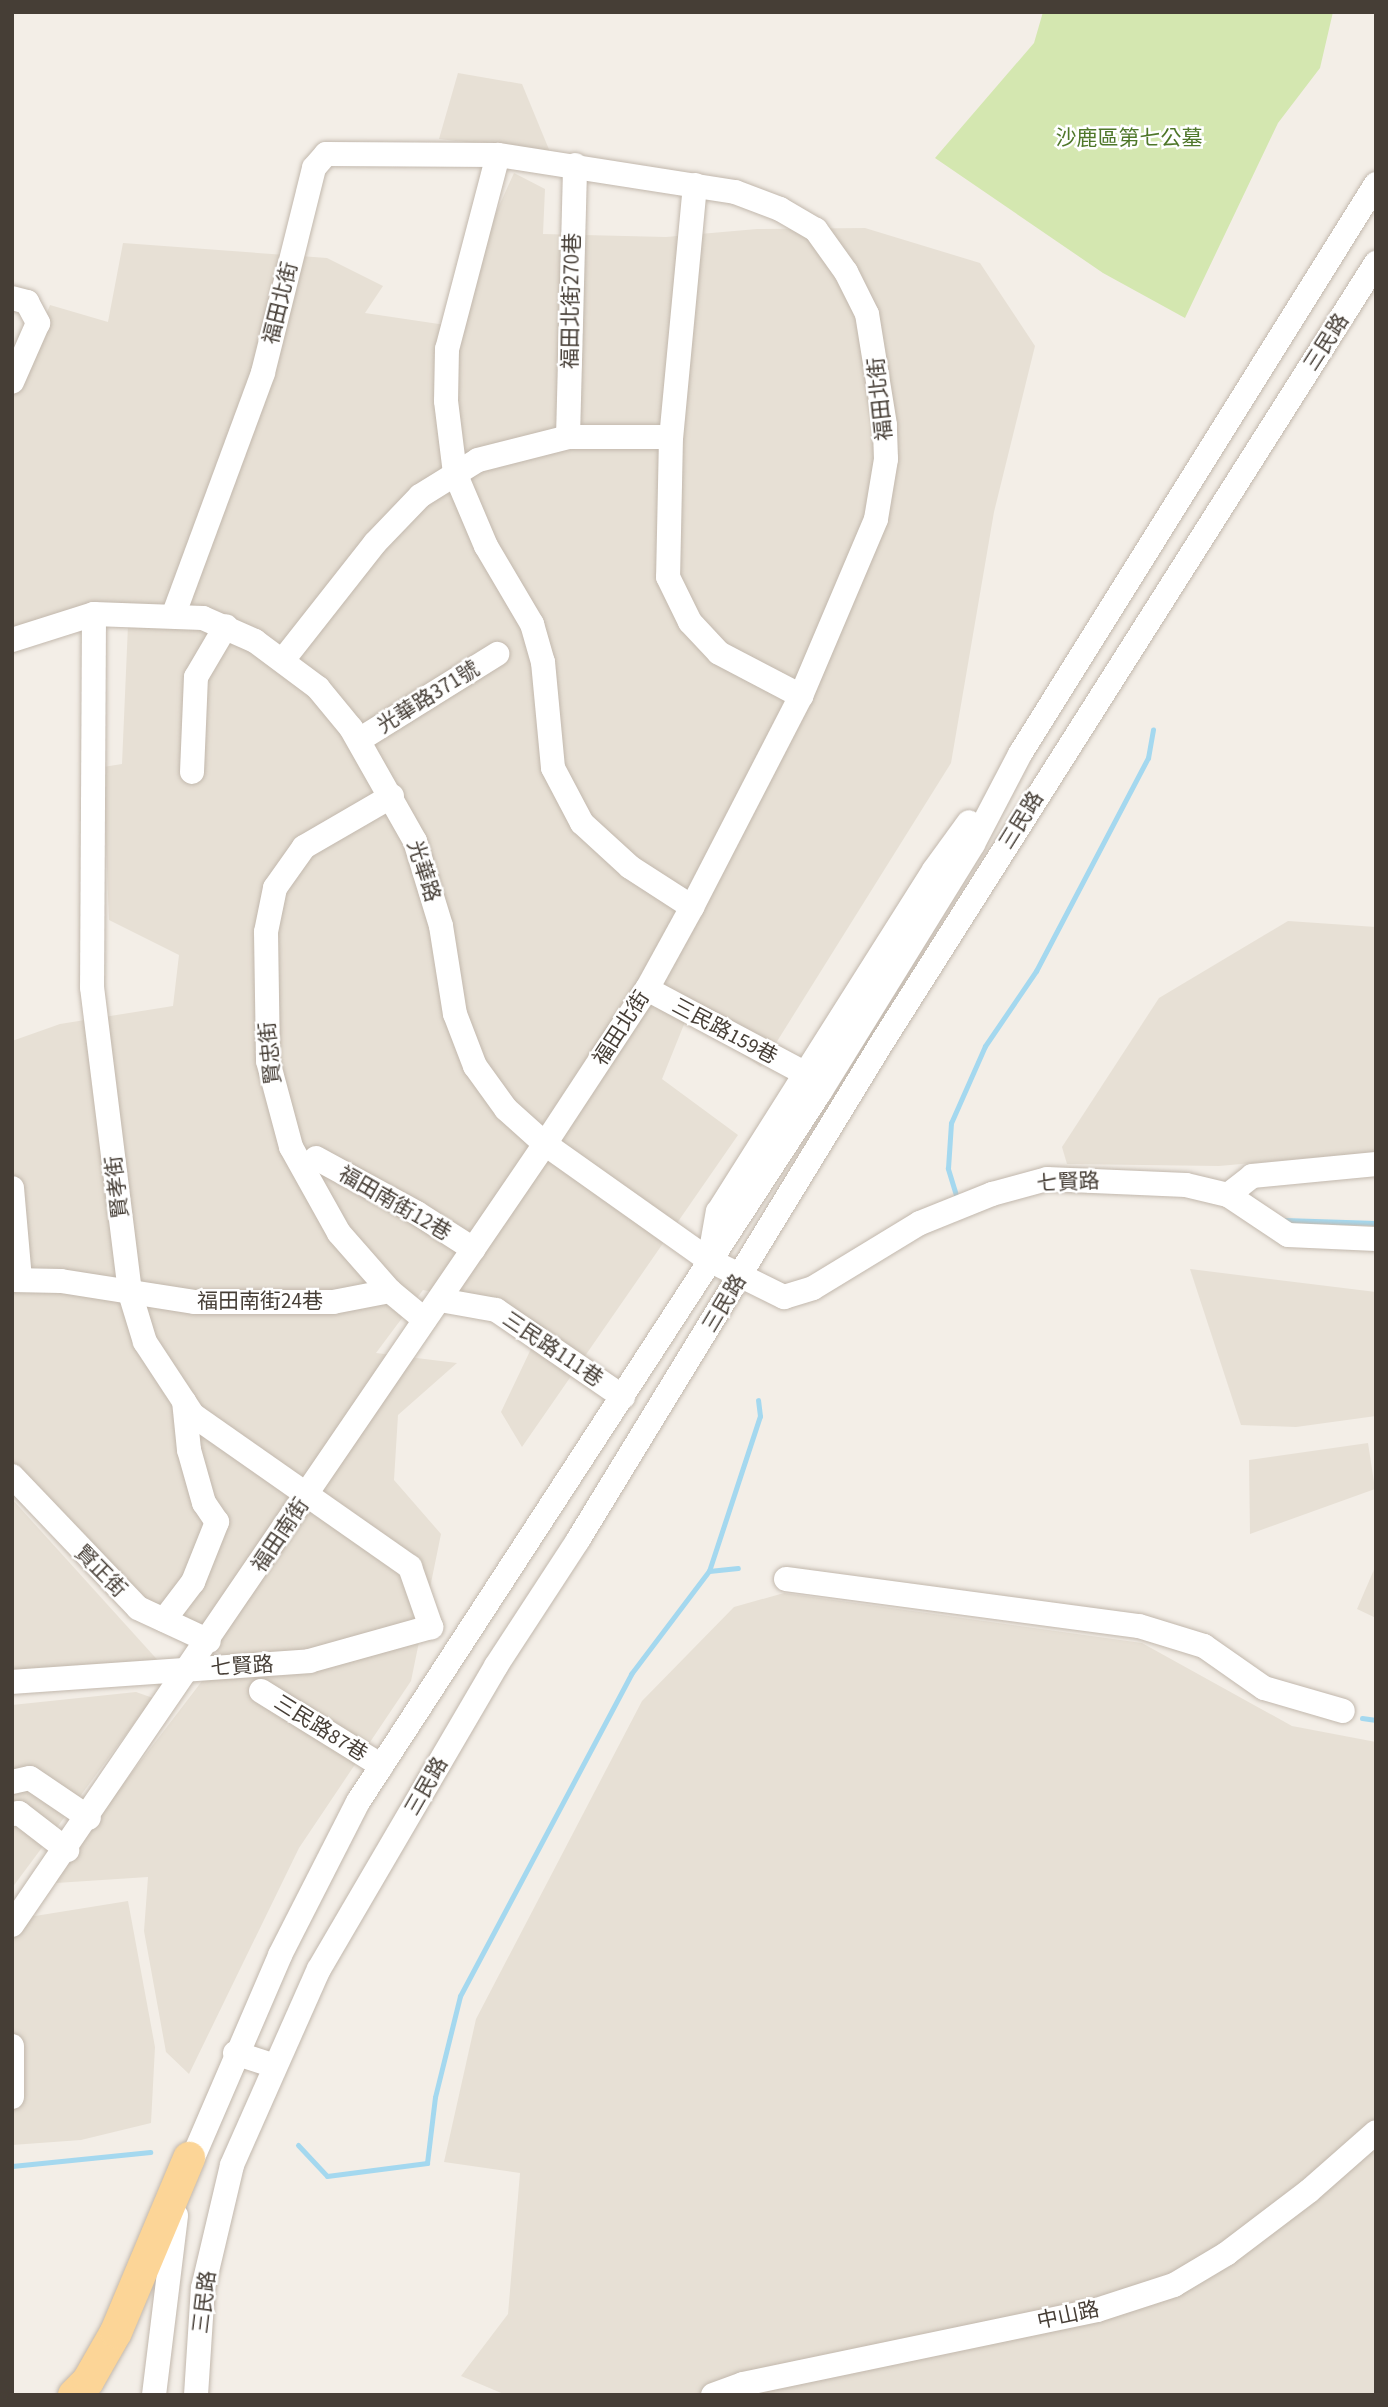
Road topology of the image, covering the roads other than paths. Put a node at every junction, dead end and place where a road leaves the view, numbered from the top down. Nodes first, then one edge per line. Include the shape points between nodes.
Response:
1 (498, 155) junction
2 (575, 165) junction
3 (1376, 184) edge
4 (695, 186) junction
5 (1376, 263) edge
6 (12, 298) edge
7 (12, 382) edge
8 (568, 437) junction
9 (671, 437) junction
10 (455, 474) junction
11 (1153, 538) junction
12 (1188, 558) junction
13 (94, 614) junction
14 (173, 616) junction
15 (226, 626) junction
16 (12, 640) edge
17 (497, 654) dead end
18 (283, 660) junction
19 (801, 696) junction
20 (359, 740) junction
21 (1020, 754) junction
22 (192, 772) dead end
23 (393, 796) junction
24 (692, 907) junction
25 (647, 989) junction
26 (804, 1073) junction
27 (545, 1144) junction
28 (316, 1158) dead end
29 (1376, 1164) edge
30 (12, 1188) edge
31 (1228, 1195) junction
32 (1376, 1239) edge
33 (473, 1249) junction
34 (709, 1260) junction
35 (742, 1273) junction
36 (16, 1280) edge
37 (390, 1292) junction
38 (130, 1293) junction
39 (433, 1310) junction
40 (623, 1397) junction
41 (184, 1401) junction
42 (12, 1476) edge
43 (308, 1494) junction
44 (786, 1579) dead end
45 (164, 1620) junction
46 (431, 1627) junction
47 (209, 1641) junction
48 (460, 1648) junction
49 (496, 1666) junction
50 (189, 1670) junction
51 (12, 1682) edge
52 (261, 1691) dead end
53 (1343, 1711) dead end
54 (382, 1766) junction
55 (12, 1782) edge
56 (12, 1814) edge
57 (89, 1818) junction
58 (67, 1850) junction
59 (12, 1925) edge
60 (12, 2046) edge
61 (235, 2053) junction
62 (275, 2066) junction
63 (12, 2097) edge
64 (1376, 2132) edge
65 (189, 2158) junction
66 (74, 2395) edge
67 (154, 2395) edge
68 (196, 2395) edge
69 (713, 2395) edge

1 - 2 street, 福田北街
1 - 10 street via 447,349 446,401
1 - 14 street, 福田北街 via 326,153 314,168 262,373
2 - 4 street, 福田北街
2 - 8 street, 福田北街270巷
3 - 11 street, 三民路
4 - 9 street
4 - 19 street, 福田北街 via 735,192 780,209 816,230 846,272 867,314 878,366 886,459 877,519
5 - 12 street, 三民路
6 - 7 street via 27,302 38,323
8 - 9 street
8 - 10 street via 489,457
9 - 19 street via 668,577 690,622 719,653
10 - 18 street via 420,496 375,544
10 - 24 street via 486,546 532,624 543,662 553,768 582,823 630,867
11 - 12 street
11 - 21 street, 三民路
12 - 35 street, 三民路
13 - 14 street, 光華路
13 - 16 street, 光華路
13 - 38 street, 賢孝街 via 92,987
14 - 15 street, 光華路
15 - 18 street, 光華路
15 - 22 street via 196,677
17 - 20 street, 光華路371號
18 - 20 street, 光華路 via 318,688
19 - 24 street, 福田北街
20 - 23 street, 光華路
21 - 26 street, 三民路 via 934,870
21 - 34 street, 三民路 via 966,856
23 - 27 street, 光華路 via 428,880 441,926 455,1014 475,1066 506,1109
23 - 37 street, 賢忠街 via 304,847 275,888 266,932 265,991 268,1061 291,1147 339,1233
24 - 25 street, 福田北街
25 - 26 street, 三民路159巷
25 - 27 street, 福田北街
26 - 34 street, 三民路 via 718,1212
27 - 33 street, 福田南街
27 - 34 street, 光華路
28 - 33 street, 福田南街12巷 via 418,1213
29 - 31 street via 1252,1176
30 - 36 street
31 - 32 street via 1288,1235
31 - 35 street, 七賢路 via 1186,1185 1047,1179 992,1194 920,1223 813,1288 794,1294 784,1297
33 - 39 street, 福田南街
34 - 35 street, 光華路
34 - 40 street, 三民路
35 - 49 street, 三民路
36 - 38 street, 福田南街24巷
37 - 38 street, 福田南街24巷 via 333,1302 195,1302
37 - 39 street, 賢忠街
38 - 41 street, 賢孝街 via 145,1342
39 - 40 street, 三民路111巷 via 496,1310
39 - 43 street, 福田南街
40 - 48 street, 三民路
41 - 43 street, 賢孝街 via 193,1415
41 - 45 street via 189,1450 204,1503 217,1522 193,1582
42 - 45 street, 賢正街 via 138,1608
43 - 46 street, 賢孝街 via 410,1567
43 - 47 street, 福田南街
44 - 53 street via 1139,1626 1204,1646 1264,1688
45 - 47 street, 賢正街
46 - 48 street
46 - 50 street, 七賢路 via 309,1661
47 - 50 street, 福田南街
48 - 49 street
48 - 54 street, 三民路
49 - 62 street, 三民路 via 319,1969
50 - 51 street, 七賢路
50 - 57 street, 福田南街
52 - 54 street, 三民路87巷
54 - 61 street, 三民路 via 358,1802
55 - 57 street via 30,1778
56 - 58 street via 19,1813
57 - 58 street, 福田南街
58 - 59 street, 福田南街
60 - 63 street
61 - 62 street
61 - 65 street, 三民路
62 - 68 street, 三民路 via 229,2177 203,2288
64 - 69 street, 中山路 via 1226,2254 1174,2285 1097,2310 743,2384
65 - 66 main road via 116,2332 88,2381
65 - 67 street, 三民路 via 170,2239

